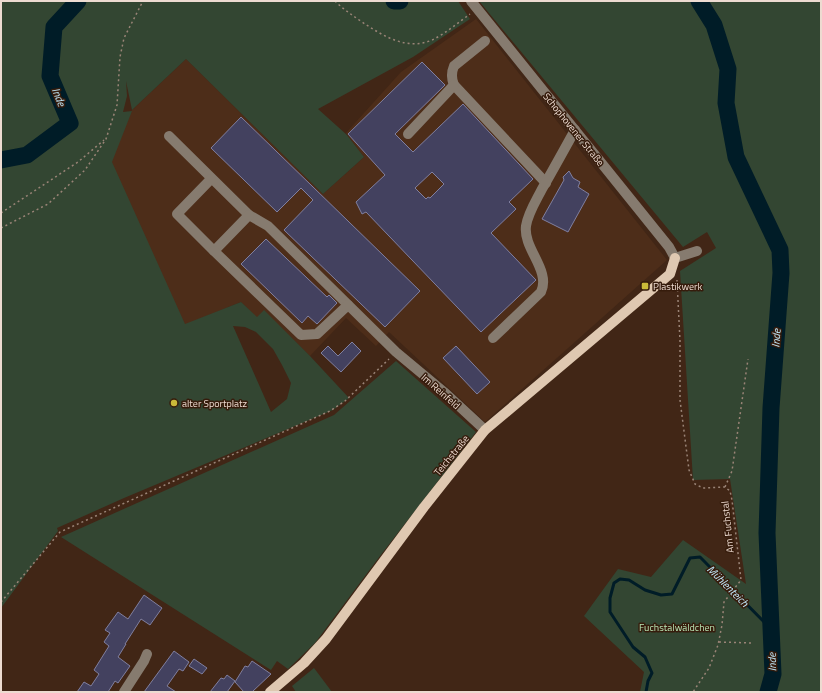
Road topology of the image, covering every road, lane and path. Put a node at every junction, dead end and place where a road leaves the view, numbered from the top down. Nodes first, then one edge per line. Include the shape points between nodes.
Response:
1 (143, 1) edge
2 (335, 1) edge
3 (473, 5) edge
4 (485, 41) dead end
5 (454, 85) junction
6 (575, 130) junction
7 (408, 134) dead end
8 (169, 136) dead end
9 (106, 139) junction
10 (211, 179) junction
11 (546, 183) junction
12 (1, 212) edge
13 (250, 215) junction
14 (1, 228) edge
15 (697, 250) dead end
16 (214, 251) junction
17 (675, 258) junction
18 (677, 279) dead end
19 (348, 305) junction
20 (493, 338) dead end
21 (396, 352) junction
22 (748, 359) dead end
23 (485, 430) junction
24 (725, 487) junction
25 (1, 602) edge
26 (719, 642) junction
27 (753, 642) dead end
28 (147, 654) dead end
29 (124, 692) edge
30 (270, 692) edge
31 (693, 692) edge

1 - 9 path via 124,38 117,105
2 - 3 path via 381,35 418,45 433,40
3 - 6 street, Schophovener Straße
4 - 5 street via 454,66 451,78
5 - 7 street
5 - 11 street
6 - 11 street
6 - 17 street, Schophovener Straße
8 - 10 street, Im Reinfeld
9 - 12 path via 78,162
9 - 14 path via 86,170 48,204
10 - 13 street, Im Reinfeld
10 - 16 street via 177,214
11 - 20 street via 526,225 530,247 540,269 544,286 542,292
13 - 16 street
13 - 19 street, Im Reinfeld via 268,226
15 - 17 street
16 - 19 street via 301,335 317,334
17 - 23 main road, Teichstraße via 670,274
18 - 24 path, Am Fuchstal via 680,400 689,470 695,484 703,488
19 - 21 street, Im Reinfeld
21 - 23 street, Im Reinfeld
21 - 25 path via 330,412 60,532
22 - 24 path via 732,471
23 - 30 main road, Teichstraße via 326,639 304,663
24 - 26 path, Am Fuchstal via 730,491 735,516 741,580 724,602
26 - 27 path
26 - 31 path, Am Fuchstal via 709,668
28 - 29 street

